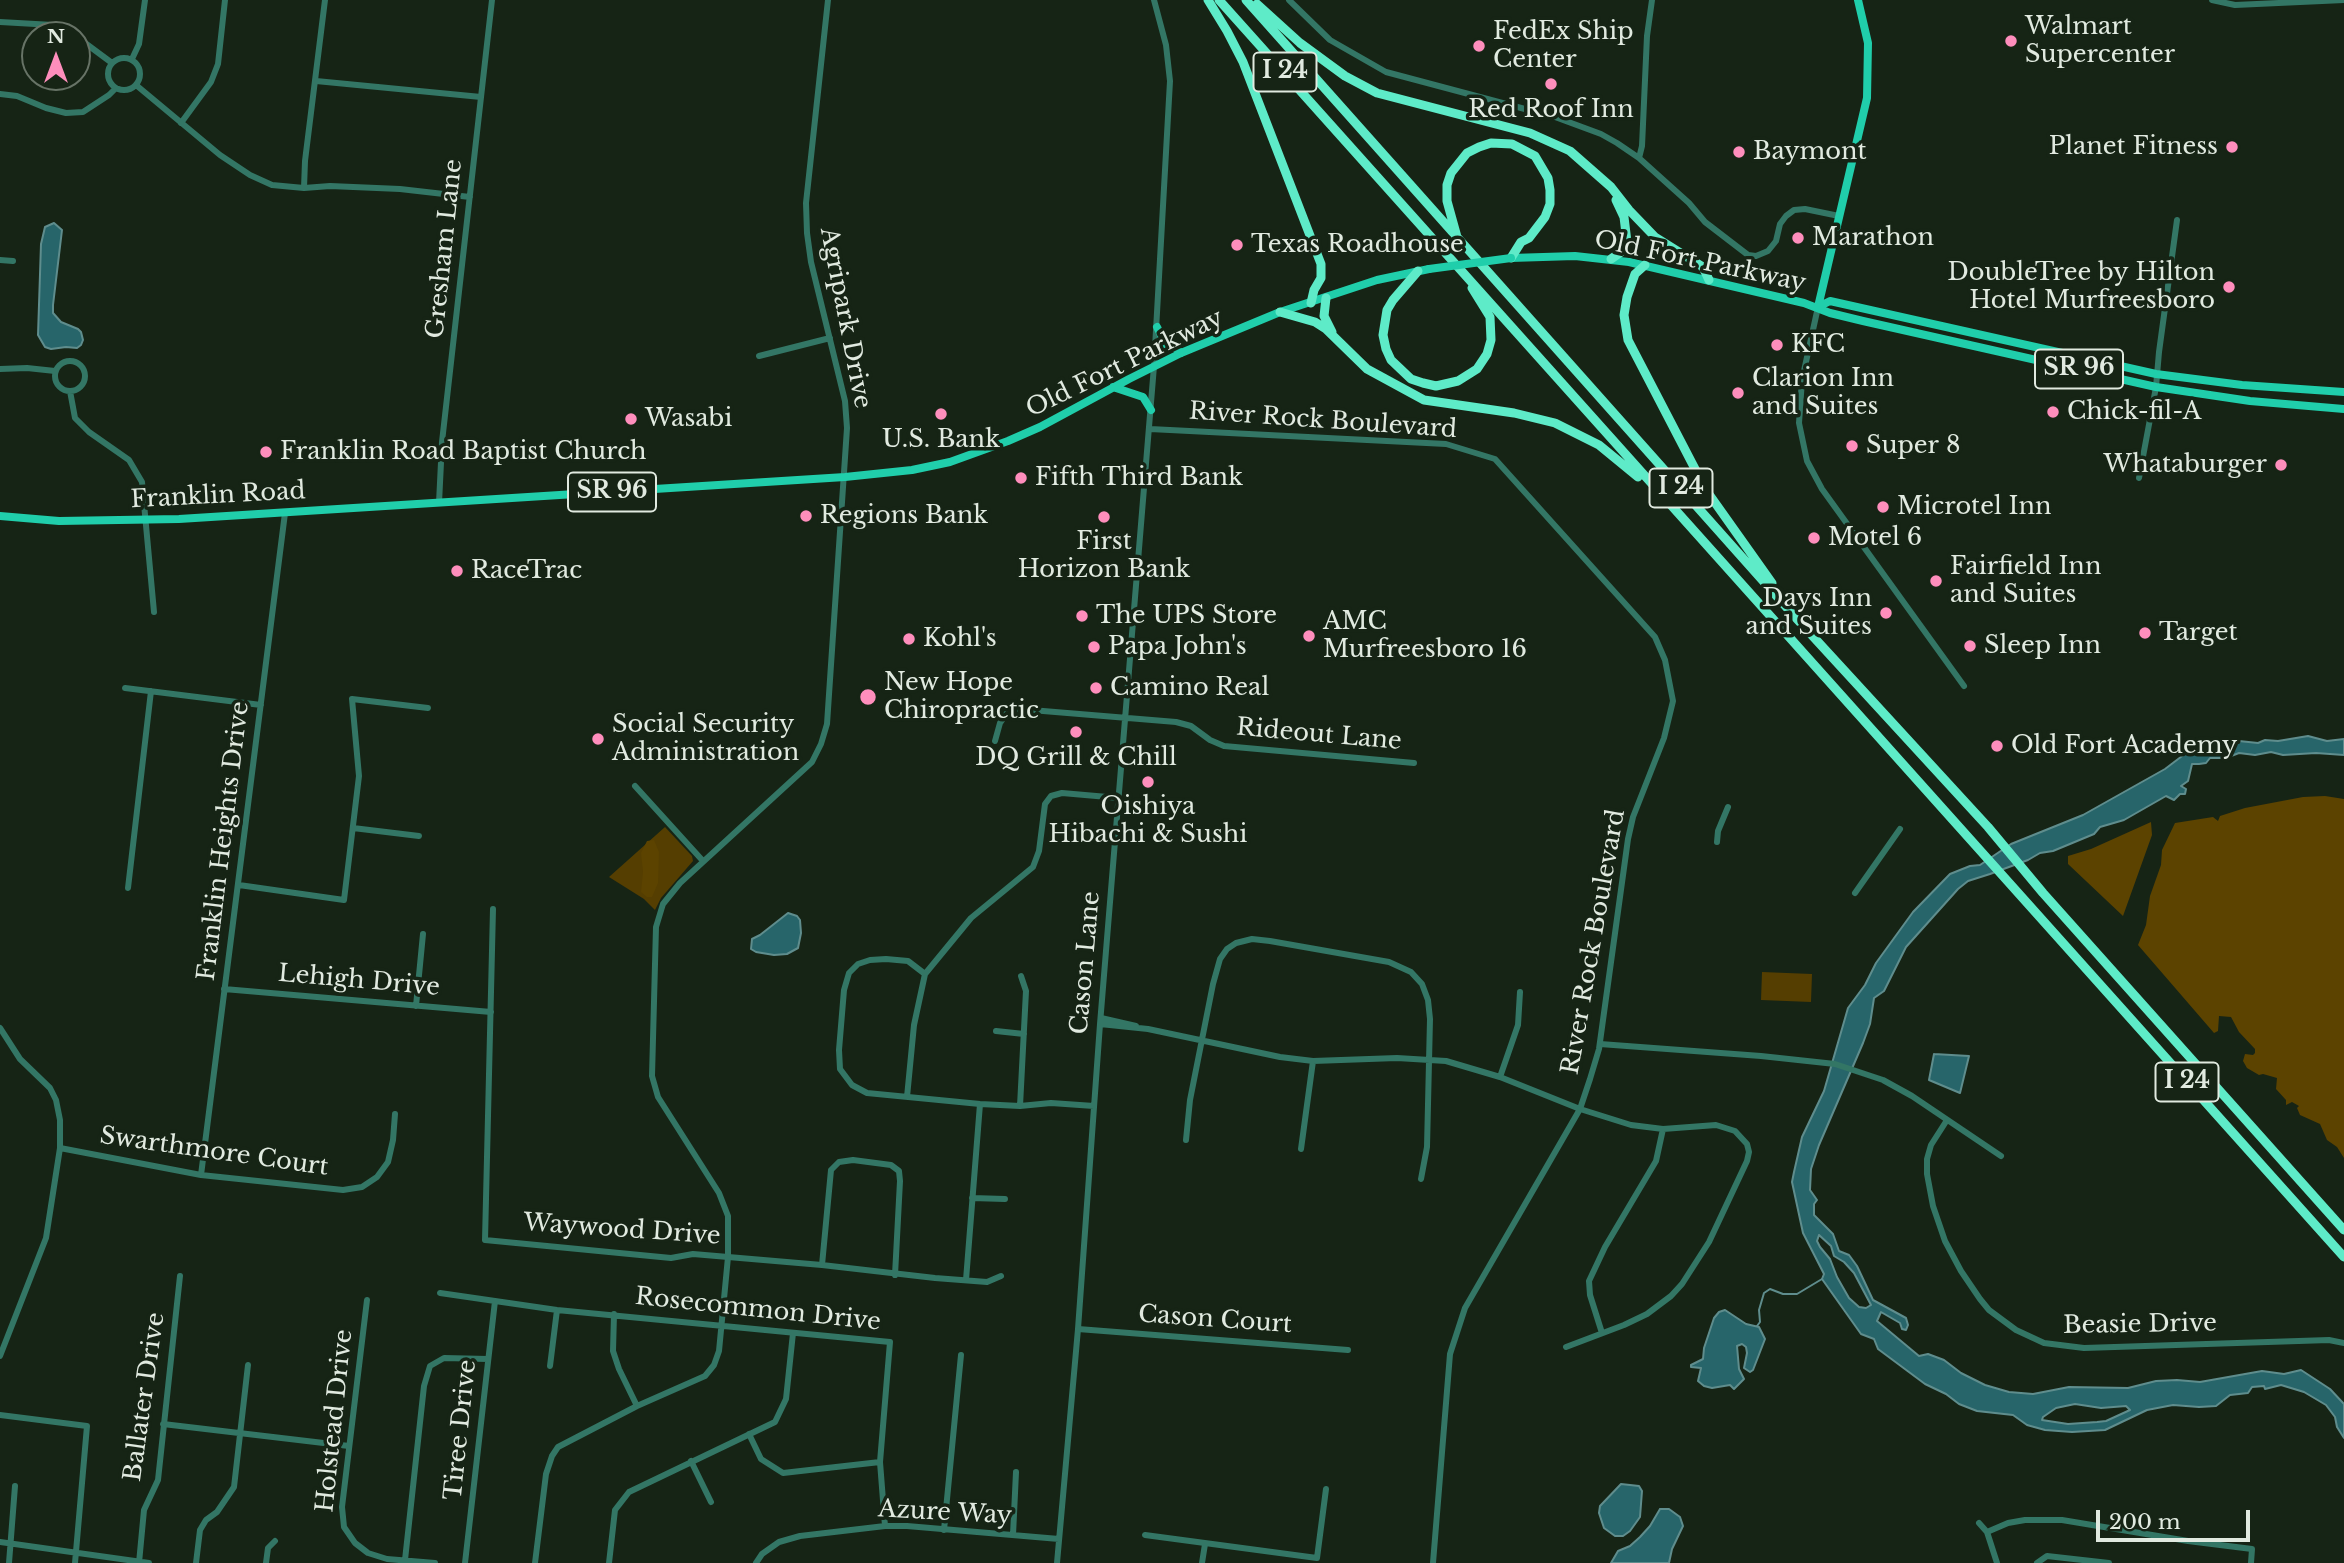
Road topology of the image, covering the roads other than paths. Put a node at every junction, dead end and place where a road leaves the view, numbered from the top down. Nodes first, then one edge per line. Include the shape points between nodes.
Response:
1 (145, 0) edge
2 (225, 0) edge
3 (325, 0) edge
4 (492, 0) edge
5 (828, 0) edge
6 (1154, 0) edge
7 (1208, 0) edge
8 (1219, 0) edge
9 (1247, 0) edge
10 (1252, 0) edge
11 (1289, 0) edge
12 (1652, 0) edge
13 (1858, 0) edge
14 (2212, 0) edge
15 (2344, 0) edge
16 (0, 22) edge
17 (21, 23) edge
18 (91, 48) edge
19 (132, 59) junction
20 (111, 63) junction
21 (316, 81) junction
22 (136, 85) junction
23 (116, 88) junction
24 (0, 94) edge
25 (481, 97) junction
26 (181, 123) junction
27 (1639, 158) junction
28 (1595, 170) junction
29 (304, 188) junction
30 (470, 197) junction
31 (1839, 216) junction
32 (2177, 220) dead end
33 (1457, 239) junction
34 (1511, 258) junction
35 (1611, 259) junction
36 (0, 260) edge
37 (13, 261) dead end
38 (1645, 265) junction
39 (1418, 271) junction
40 (1470, 279) junction
41 (1709, 279) junction
42 (1326, 298) junction
43 (1311, 303) junction
44 (1818, 307) junction
45 (1280, 313) junction
46 (1157, 327) junction
47 (830, 338) junction
48 (1339, 342) junction
49 (1181, 353) junction
50 (759, 356) dead end
51 (1154, 366) junction
52 (0, 369) edge
53 (55, 371) junction
54 (2156, 374) junction
55 (1114, 387) junction
56 (2156, 387) junction
57 (70, 391) junction
58 (2344, 392) edge
59 (2344, 409) edge
60 (1151, 410) junction
61 (1150, 429) junction
62 (845, 477) junction
63 (2139, 478) dead end
64 (1660, 495) junction
65 (439, 503) junction
66 (285, 513) junction
67 (0, 516) edge
68 (146, 521) junction
69 (154, 612) dead end
70 (1797, 619) junction
71 (1964, 686) dead end
72 (125, 688) dead end
73 (151, 691) junction
74 (261, 705) junction
75 (428, 708) dead end
76 (1125, 717) junction
77 (995, 741) dead end
78 (1414, 763) dead end
79 (635, 786) dead end
80 (1119, 798) junction
81 (1728, 807) dead end
82 (353, 828) junction
83 (1900, 829) dead end
84 (419, 836) dead end
85 (1717, 842) dead end
86 (703, 861) junction
87 (239, 885) junction
88 (128, 888) dead end
89 (1855, 893) dead end
90 (493, 909) dead end
91 (423, 934) dead end
92 (925, 974) junction
93 (1021, 976) dead end
94 (224, 989) junction
95 (1520, 992) dead end
96 (416, 1006) junction
97 (491, 1012) junction
98 (1100, 1021) junction
99 (0, 1028) edge
100 (996, 1031) dead end
101 (1024, 1034) junction
102 (1202, 1042) junction
103 (1600, 1044) junction
104 (1429, 1059) junction
105 (1313, 1061) junction
106 (1500, 1077) junction
107 (907, 1097) junction
108 (980, 1104) junction
109 (1020, 1106) junction
110 (1094, 1106) junction
111 (1580, 1109) junction
112 (395, 1114) dead end
113 (1947, 1120) junction
114 (1662, 1129) junction
115 (1186, 1140) dead end
116 (60, 1148) junction
117 (1301, 1149) dead end
118 (2001, 1156) dead end
119 (201, 1175) junction
120 (1421, 1179) dead end
121 (972, 1198) junction
122 (1005, 1199) dead end
123 (2344, 1230) edge
124 (729, 1257) junction
125 (2344, 1257) edge
126 (822, 1265) junction
127 (895, 1275) junction
128 (180, 1276) dead end
129 (1001, 1276) dead end
130 (966, 1280) junction
131 (440, 1293) dead end
132 (367, 1300) dead end
133 (495, 1301) junction
134 (557, 1310) junction
135 (614, 1314) junction
136 (722, 1326) junction
137 (1078, 1329) junction
138 (793, 1333) junction
139 (1602, 1333) junction
140 (2344, 1343) edge
141 (1566, 1347) dead end
142 (1348, 1350) dead end
143 (961, 1355) dead end
144 (0, 1356) edge
145 (488, 1359) junction
146 (248, 1365) dead end
147 (550, 1366) dead end
148 (637, 1406) junction
149 (0, 1415) edge
150 (163, 1424) junction
151 (240, 1433) junction
152 (749, 1434) junction
153 (349, 1446) junction
154 (691, 1461) junction
155 (880, 1462) junction
156 (1016, 1472) dead end
157 (15, 1486) dead end
158 (1326, 1489) dead end
159 (711, 1502) dead end
160 (1979, 1523) dead end
161 (885, 1526) junction
162 (944, 1530) junction
163 (1987, 1532) junction
164 (1013, 1535) junction
165 (1145, 1535) dead end
166 (1059, 1539) junction
167 (275, 1541) dead end
168 (0, 1542) edge
169 (11, 1542) junction
170 (1205, 1544) junction
171 (76, 1551) junction
172 (405, 1560) junction
173 (139, 1562) edge
174 (9, 1563) edge
175 (75, 1563) edge
176 (149, 1563) edge
177 (196, 1563) edge
178 (266, 1563) edge
179 (435, 1563) edge
180 (465, 1563) edge
181 (535, 1563) edge
182 (609, 1563) edge
183 (756, 1563) edge
184 (1056, 1563) edge
185 (1202, 1563) edge
186 (1433, 1563) edge
187 (1997, 1563) edge
188 (2037, 1563) edge
189 (2109, 1563) edge
190 (2251, 1563) edge

1 - 19 street via 139,44
2 - 26 street via 218,64 211,82
3 - 21 street
4 - 25 street, Gresham Lane
5 - 47 street, Agripark Drive via 806,203 811,262
6 - 46 street, Cason Lane via 1170,81
7 - 43 highway via 1243,62 1321,264
8 - 40 highway, I 24
9 - 33 highway, I 24
10 - 28 highway via 1300,43 1377,93 1530,134 1570,151
11 - 27 street via 1330,40 1386,72 1561,119 1601,134
12 - 27 street
13 - 31 main road via 1868,43 1867,97
14 - 15 street via 2235,5
16 - 17 street
18 - 20 street
19 - 20 street via 121,57
19 - 22 street via 141,70
20 - 23 street via 108,78
21 - 25 street
21 - 29 street
22 - 23 street
22 - 26 street
23 - 24 street via 83,112 66,113
25 - 30 street, Gresham Lane
26 - 29 street via 250,175 272,185
27 - 31 street via 1705,222 1748,255 1768,251 1776,242 1780,224 1794,210
28 - 35 highway via 1624,217 1627,242
28 - 41 highway via 1656,237 1703,267
29 - 30 street via 353,187
30 - 65 street, Gresham Lane
31 - 44 main road
32 - 54 street
33 - 34 highway via 1447,201 1451,173 1467,152 1492,143 1512,144 1535,156 1548,178 1550,204 1545,217
33 - 70 highway, I 24
34 - 35 main road, Old Fort Parkway / SR 96
34 - 39 main road, Old Fort Parkway / SR 96, bridge
35 - 38 main road, Old Fort Parkway / SR 96
36 - 37 street
38 - 41 main road, Old Fort Parkway / SR 96
38 - 70 highway via 1632,280 1625,305 1631,347 1706,490
39 - 40 highway via 1392,300 1383,335 1391,360 1400,370 1411,379 1436,386 1469,375 1489,347 1490,317 1472,291
39 - 42 main road, Old Fort Parkway / SR 96
40 - 64 highway, I 24
41 - 44 main road, Old Fort Parkway / SR 96
42 - 43 main road, Old Fort Parkway / SR 96
42 - 48 highway via 1324,316
43 - 45 main road, Old Fort Parkway / SR 96
44 - 54 main road, Old Fort Parkway / SR 96 via 1830,301
44 - 56 main road, Old Fort Parkway / SR 96
44 - 71 street via 1802,380 1799,423 1807,461 1822,489
45 - 48 highway via 1315,322
45 - 49 main road, Old Fort Parkway / SR 96
46 - 49 main road via 1166,345
46 - 51 street, Cason Lane
47 - 50 street
47 - 62 street, Agripark Drive via 845,401
48 - 64 highway via 1367,369 1424,400 1555,423 1599,445
49 - 51 main road, Old Fort Parkway / SR 96
51 - 55 main road, Old Fort Parkway / SR 96
51 - 60 street, Cason Lane
52 - 53 street
53 - 57 street via 58,386
53 - 57 street via 65,361 75,361 83,368 83,384
54 - 56 street
54 - 58 main road, Old Fort Parkway / SR 96
55 - 60 main road via 1143,397
55 - 62 main road, Old Fort Parkway / SR 96 via 981,452 912,470
56 - 59 main road, Old Fort Parkway / SR 96
56 - 63 street
57 - 68 street via 75,418 129,460 136,471 142,482
60 - 61 street, Cason Lane
61 - 76 street, Cason Lane
61 - 103 street, River Rock Boulevard via 1446,444 1495,459 1655,637 1665,660 1672,701 1664,738 1628,839
62 - 65 main road, Old Fort Parkway / SR 96
62 - 86 street, Agripark Drive via 827,724 821,744 800,776
64 - 125 highway, I 24
65 - 66 main road, Franklin Road / SR 96
66 - 68 main road, Franklin Road / SR 96
66 - 74 street, Franklin Heights Drive
67 - 68 main road, Franklin Road / SR 96
68 - 69 street
70 - 123 highway, I 24 via 1988,827
72 - 73 street
73 - 74 street
73 - 88 street
74 - 87 street, Franklin Heights Drive
75 - 82 street via 352,699 359,776
76 - 77 street, Rideout Lane via 1019,709 1007,713
76 - 78 street, Rideout Lane via 1191,726 1224,746
76 - 80 street, Cason Lane
79 - 86 street
80 - 92 street via 1051,796 1045,804 1033,867 971,918
80 - 98 street, Cason Lane
81 - 85 street
82 - 84 street
82 - 87 street via 344,900
83 - 89 street
86 - 124 street, Agripark Drive via 663,904 656,928 652,1076 658,1097 719,1193 728,1216
87 - 94 street, Franklin Heights Drive
90 - 97 street, Waywood Drive
91 - 96 street
92 - 107 street
92 - 107 street via 908,961 870,960 849,973 844,990 840,1069 852,1085 867,1093
93 - 101 street via 1026,991
94 - 96 street, Lehigh Drive
94 - 119 street, Franklin Heights Drive
95 - 106 street via 1518,1025
96 - 97 street, Lehigh Drive
97 - 124 street, Waywood Drive via 485,1240 671,1258 692,1254
98 - 102 street
98 - 110 street, Cason Lane
99 - 116 street via 20,1059 50,1088 60,1120
100 - 101 street
101 - 109 street
102 - 104 street via 1220,959 1231,946 1252,939 1389,962 1411,972 1428,1000
102 - 105 street
102 - 115 street
103 - 111 street, River Rock Boulevard
103 - 113 street via 1826,1063 1883,1080
104 - 105 street
104 - 106 street
104 - 120 street via 1427,1147
105 - 117 street
106 - 111 street
107 - 108 street
108 - 109 street
108 - 121 street
109 - 110 street
110 - 137 street, Cason Lane
111 - 114 street
111 - 186 street, River Rock Boulevard via 1465,1308 1456,1332 1446,1391
112 - 119 street, Swarthmore Court via 387,1162 377,1177 362,1187 343,1190
113 - 118 street
113 - 140 street, Beasie Drive via 1927,1159 1933,1206 1945,1241 1980,1299 2016,1330 2044,1343 2084,1348
114 - 139 street via 1656,1161 1589,1281
114 - 139 street via 1716,1125 1735,1131 1747,1144 1747,1161 1709,1242 1674,1293 1647,1314
116 - 119 street, Swarthmore Court
116 - 144 street via 46,1238
121 - 122 street
121 - 130 street
124 - 126 street, Waywood Drive
124 - 136 street, Agripark Drive
126 - 127 street, Waywood Drive
126 - 127 street via 831,1170 839,1162 852,1160 891,1165 899,1171 900,1181
127 - 130 street, Waywood Drive
128 - 150 street, Ballater Drive
129 - 130 street, Waywood Drive via 987,1282
131 - 133 street, Rosecommon Drive
132 - 153 street, Holstead Drive
133 - 134 street, Rosecommon Drive
133 - 145 street, Tiree Drive
134 - 135 street, Rosecommon Drive
134 - 147 street
135 - 136 street, Rosecommon Drive
135 - 148 street via 613,1351
136 - 138 street, Rosecommon Drive
136 - 148 street, Agripark Drive via 719,1351 705,1376
137 - 142 street, Cason Court
137 - 166 street, Cason Lane
138 - 152 street via 786,1399 775,1422
138 - 155 street, Rosecommon Drive via 890,1342
139 - 141 street
143 - 162 street
145 - 172 street via 444,1358 430,1366
145 - 180 street, Tiree Drive
146 - 151 street
148 - 181 street, Agripark Drive via 567,1441 552,1456
149 - 171 street via 87,1426
150 - 151 street
150 - 173 street, Ballater Drive via 158,1480 144,1510
151 - 153 street
151 - 177 street via 234,1488 217,1512 205,1520
152 - 154 street
152 - 155 street via 761,1459 783,1472
153 - 172 street, Holstead Drive via 344,1527 368,1553
154 - 159 street
154 - 182 street via 629,1492 615,1510
155 - 161 street, Rosecommon Drive
156 - 164 street
157 - 169 street
158 - 170 street via 1317,1558
160 - 163 street
161 - 162 street, Azure Way
161 - 183 street, Azure Way via 779,1542
162 - 164 street, Azure Way
163 - 187 street
163 - 190 street via 2025,1520 2062,1520 2252,1549
164 - 166 street, Azure Way
165 - 170 street
166 - 184 street, Cason Lane
167 - 178 street via 268,1548
168 - 169 street
169 - 171 street
169 - 174 street
170 - 185 street
171 - 173 street
171 - 175 street
172 - 179 street, Holstead Drive
173 - 176 street
188 - 189 street via 2047,1556

